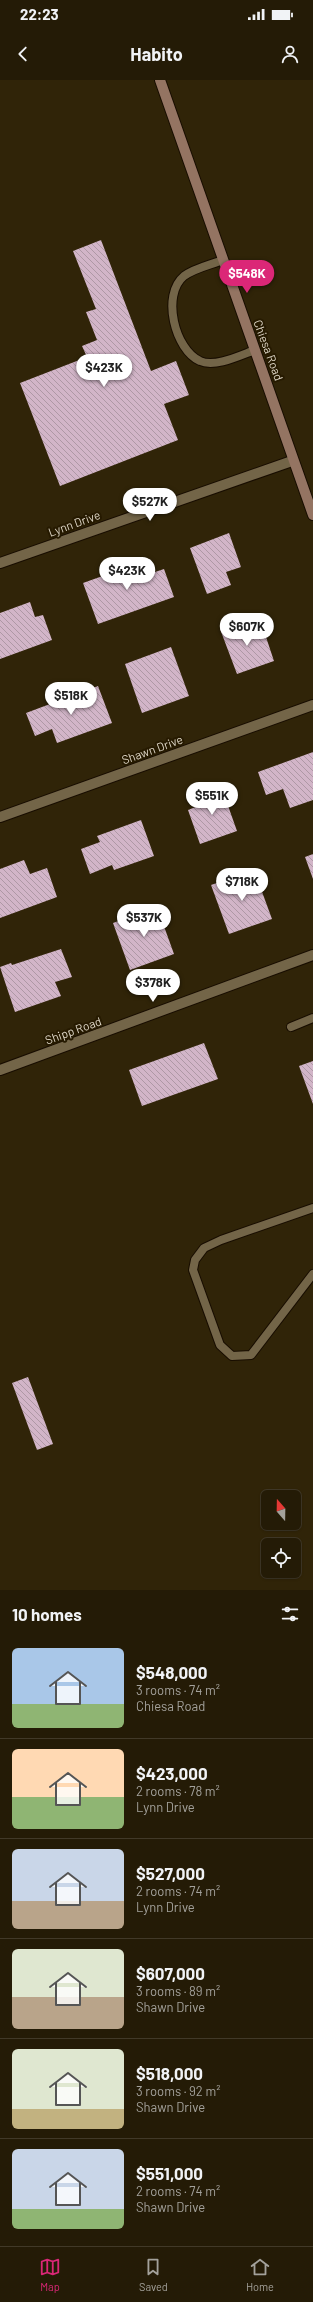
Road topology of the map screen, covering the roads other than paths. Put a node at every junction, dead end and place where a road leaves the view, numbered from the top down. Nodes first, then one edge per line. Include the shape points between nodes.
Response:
1 (160, 80) edge
2 (223, 260) junction
3 (255, 350) junction
4 (292, 461) junction
5 (313, 516) edge
6 (0, 563) edge
7 (313, 705) edge
8 (0, 818) edge
9 (313, 955) edge
10 (313, 1018) edge
11 (291, 1027) dead end
12 (0, 1070) edge
13 (313, 1208) edge
14 (313, 1274) edge

1 - 2 main road, Chiesa Road
2 - 3 main road, Chiesa Road
2 - 3 lane via 183,277 174,289 171,305 173,323 189,353 200,361 210,363
3 - 4 main road, Chiesa Road via 284,429
4 - 5 main road, Chiesa Road
4 - 6 street, Lynn Drive
7 - 8 street, Shawn Drive
9 - 12 street, Shipp Road
10 - 11 lane
13 - 14 lane via 204,1248 195,1260 193,1270 220,1345 232,1356 251,1355

